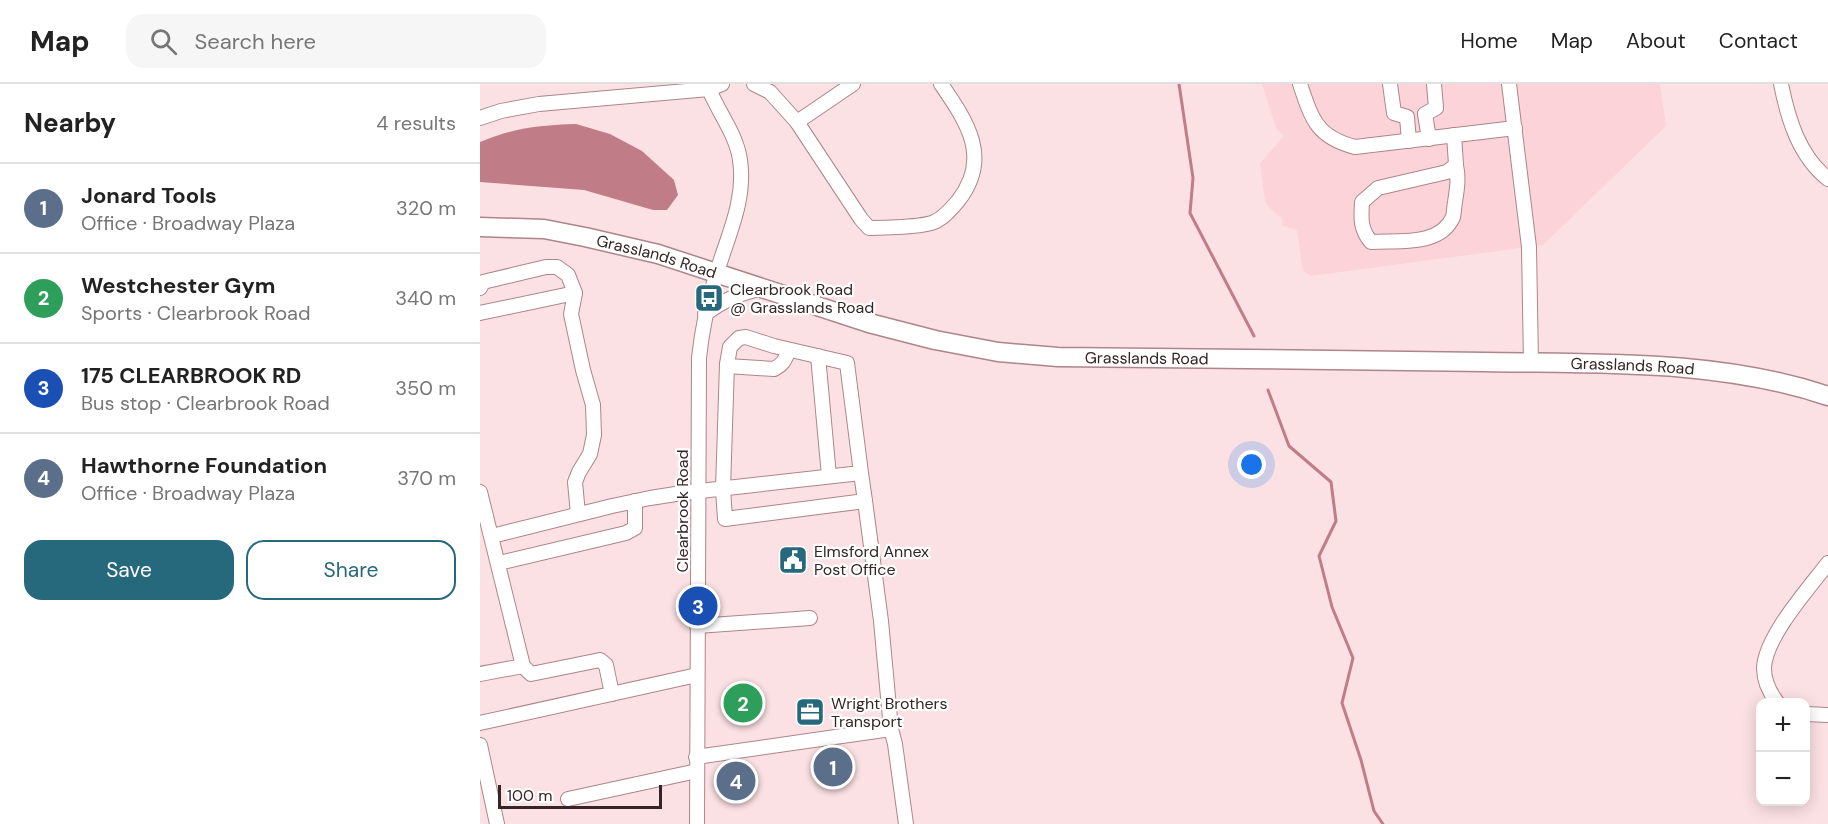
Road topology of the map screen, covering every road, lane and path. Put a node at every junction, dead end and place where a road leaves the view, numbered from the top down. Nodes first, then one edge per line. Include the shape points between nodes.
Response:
1 (754, 84) edge
2 (853, 84) edge
3 (941, 84) edge
4 (1300, 84) edge
5 (1390, 84) edge
6 (1434, 84) edge
7 (1509, 84) edge
8 (1781, 84) edge
9 (713, 86) edge
10 (647, 90) edge
11 (1425, 114) junction
12 (1407, 117) junction
13 (480, 118) edge
14 (797, 122) junction
15 (1515, 128) junction
16 (1454, 135) junction
17 (1429, 139) junction
18 (1409, 141) junction
19 (1456, 165) junction
20 (1828, 179) edge
21 (480, 227) edge
22 (717, 272) junction
23 (480, 288) edge
24 (764, 288) junction
25 (480, 293) edge
26 (575, 293) junction
27 (482, 313) edge
28 (705, 314) junction
29 (789, 350) junction
30 (818, 356) junction
31 (1531, 363) junction
32 (727, 366) junction
33 (1824, 398) edge
34 (699, 414) junction
35 (725, 416) junction
36 (861, 473) junction
37 (829, 476) junction
38 (723, 489) junction
39 (698, 492) junction
40 (481, 500) edge
41 (635, 501) junction
42 (865, 501) junction
43 (578, 514) junction
44 (492, 537) junction
45 (499, 563) junction
46 (1828, 563) edge
47 (810, 618) dead end
48 (697, 626) junction
49 (523, 666) junction
50 (480, 674) edge
51 (697, 675) junction
52 (612, 694) junction
53 (1774, 698) edge
54 (1810, 714) edge
55 (1828, 715) edge
56 (480, 723) edge
57 (891, 729) junction
58 (480, 745) edge
59 (696, 764) junction
60 (568, 800) dead end
61 (497, 824) edge
62 (698, 824) edge
63 (906, 824) edge

1 - 14 street via 770,92
2 - 14 street
3 - 14 street via 974,142 974,171 951,210 934,222 870,228
4 - 18 street via 1316,123 1324,134 1339,143 1355,147
5 - 12 street via 1394,113
6 - 11 street via 1436,108
7 - 15 street
8 - 20 street via 1796,136 1810,160
9 - 10 street
9 - 22 street, Clearbrook Road via 734,136 742,184
10 - 13 street via 539,104
11 - 12 street
11 - 17 street
12 - 18 street
15 - 16 street
15 - 31 street via 1529,247
16 - 17 street
16 - 19 street
17 - 18 street
19 - 19 street via 1447,172 1377,188 1362,202 1364,234 1371,242 1434,236 1453,217 1459,179
21 - 22 main road, Grasslands Road via 544,230 585,237
22 - 24 main road, Grasslands Road
22 - 28 street, Clearbrook Road
23 - 26 street via 483,282 493,279 557,267 568,275
24 - 28 street via 739,294
24 - 31 main road, Grasslands Road via 869,323 998,352 1058,357
25 - 27 street
26 - 27 street
26 - 43 street via 571,314 593,405 594,435 590,454 575,482
28 - 34 street, Clearbrook Road via 699,358
29 - 30 street
29 - 32 street via 781,366 774,369
29 - 32 street via 739,338 730,347
30 - 36 street via 848,363
30 - 37 street
31 - 33 main road, Grasslands Road via 1716,371 1758,378
32 - 35 street
34 - 35 street
34 - 39 street, Clearbrook Road
35 - 38 street
36 - 37 street
36 - 42 street
37 - 38 street
38 - 39 street
38 - 42 street via 725,519
39 - 41 street
39 - 48 street, Clearbrook Road
40 - 44 street
41 - 43 street
41 - 45 street via 635,528 626,533
42 - 57 street
43 - 44 street
44 - 45 street
45 - 49 street
46 - 53 street via 1768,649 1764,669
47 - 48 street
48 - 51 street, Clearbrook Road
49 - 50 street
49 - 52 street via 531,674 600,660 606,665
51 - 52 street
51 - 59 street, Clearbrook Road
52 - 56 street
54 - 55 street
57 - 59 street
57 - 63 street
58 - 61 street
59 - 60 street
59 - 62 street, Clearbrook Road

